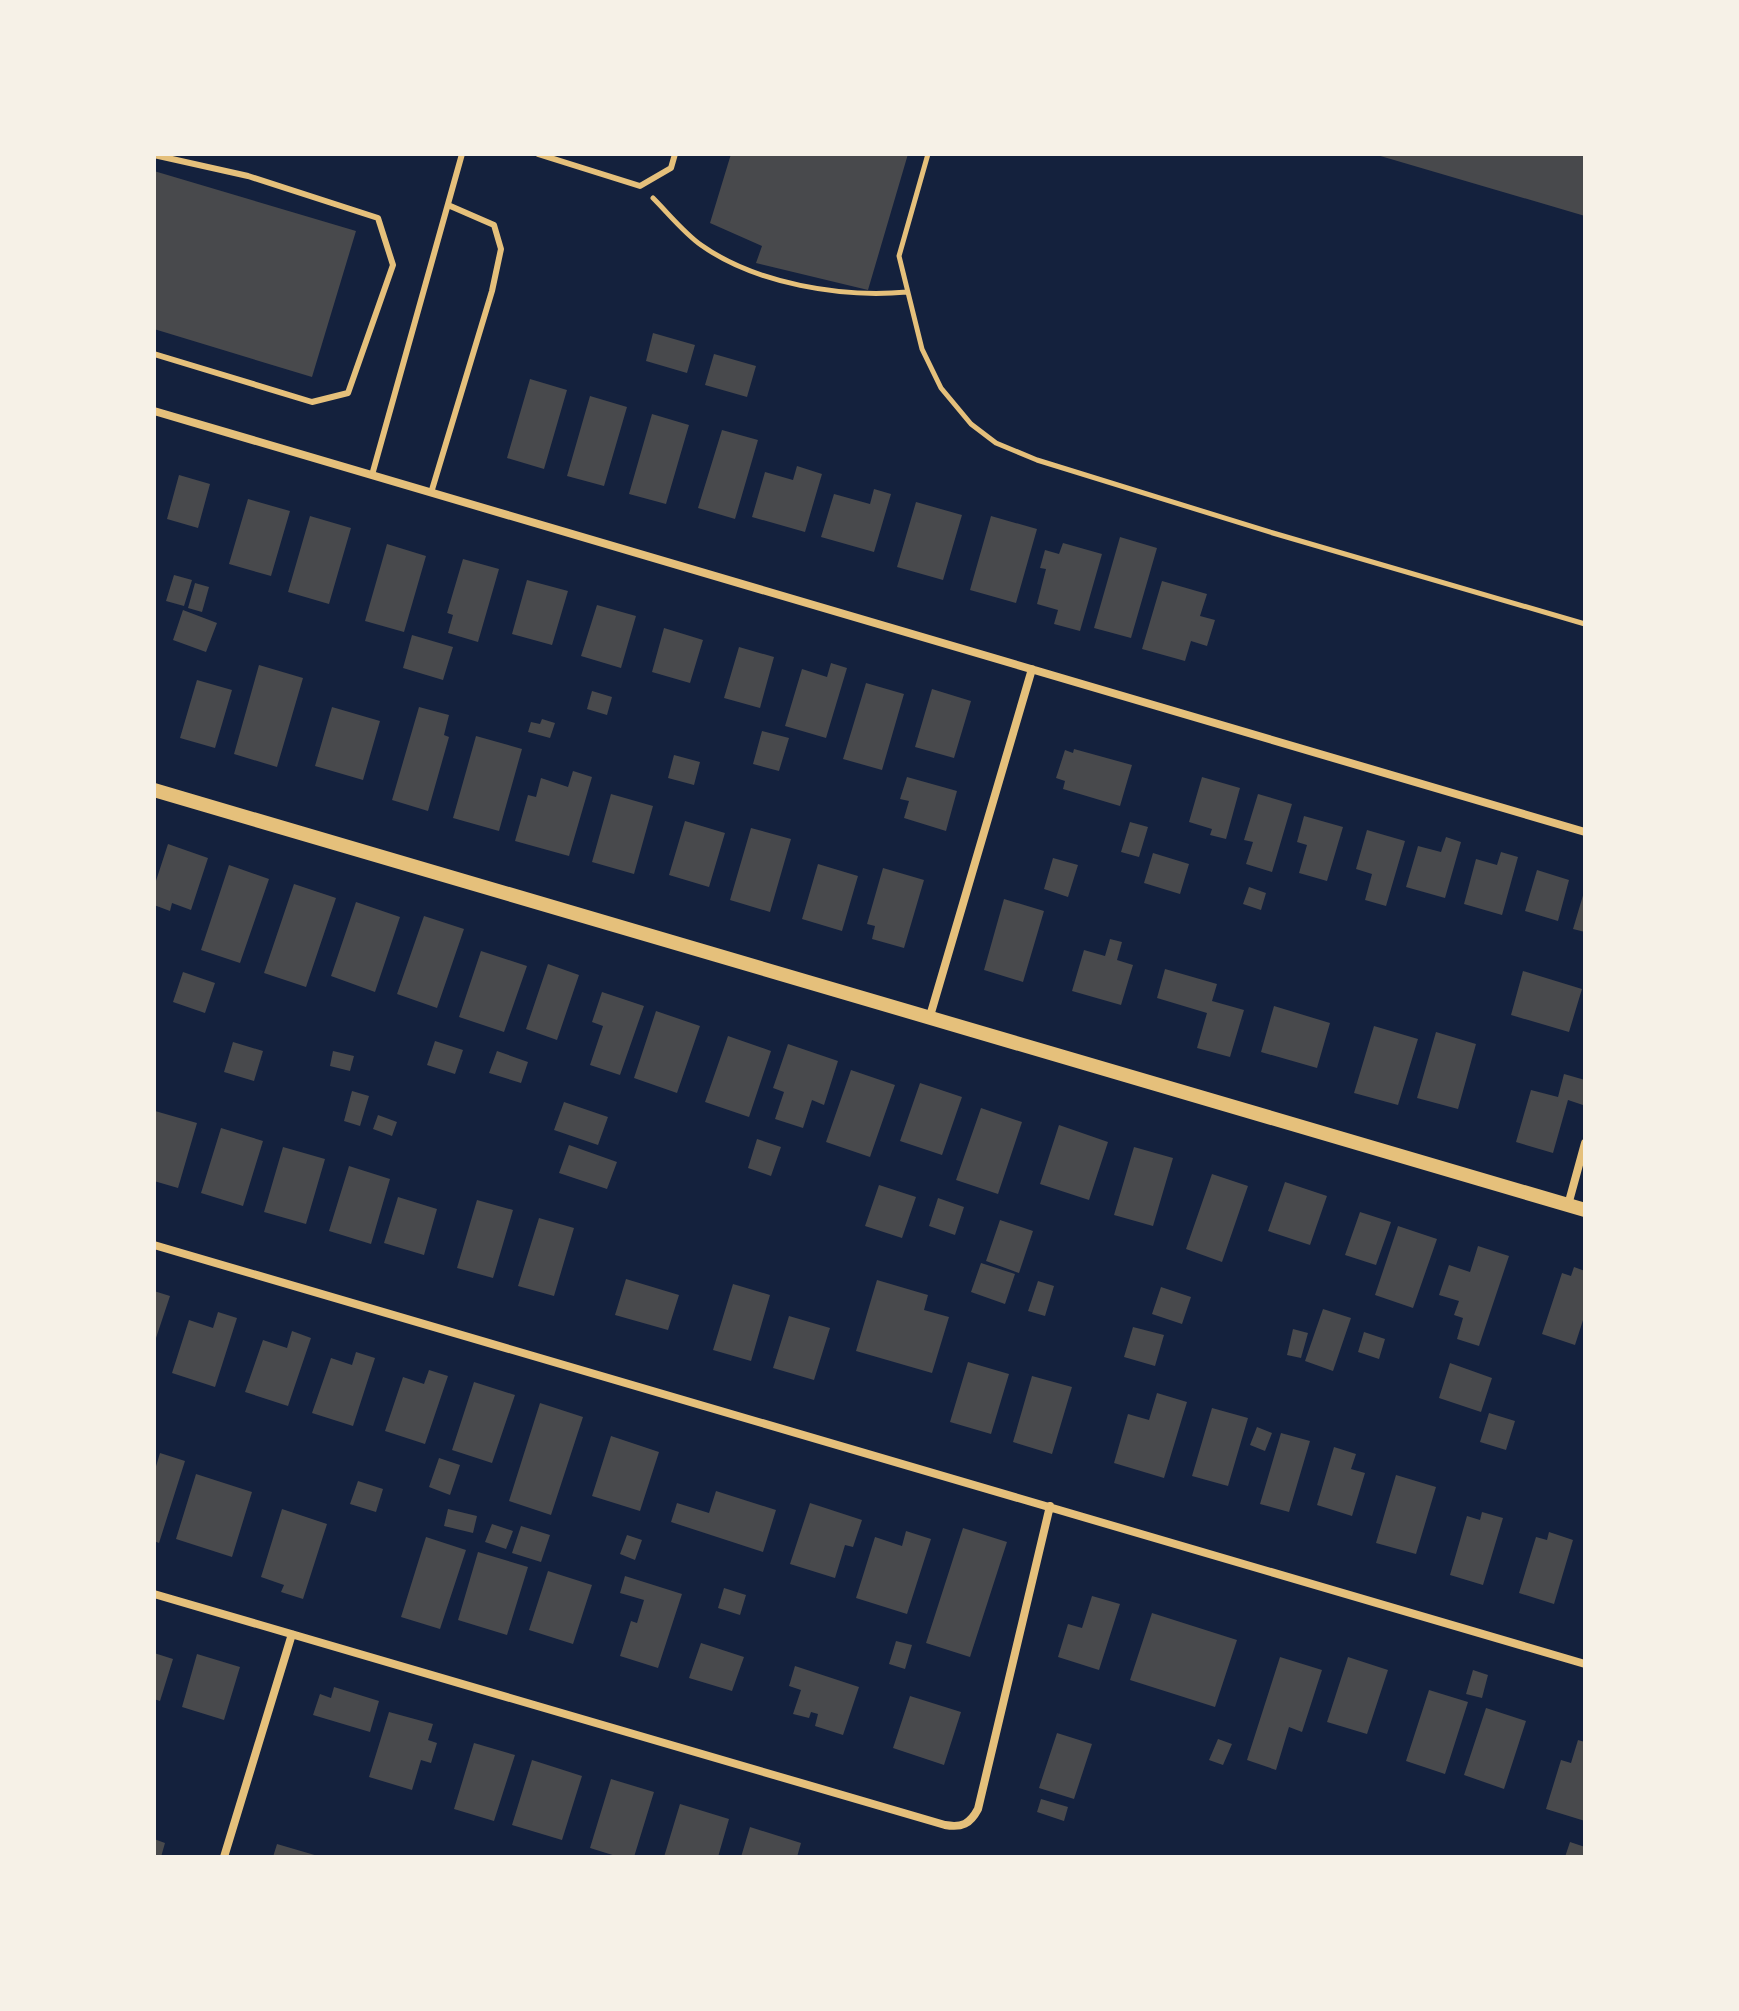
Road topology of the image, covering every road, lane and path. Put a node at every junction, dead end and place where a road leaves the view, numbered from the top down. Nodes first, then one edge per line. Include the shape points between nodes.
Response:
1 (462, 154) edge
2 (538, 154) edge
3 (675, 154) edge
4 (928, 154) edge
5 (154, 155) edge
6 (640, 186) junction
7 (448, 205) junction
8 (907, 292) junction
9 (154, 354) edge
10 (154, 411) edge
11 (372, 475) junction
12 (431, 493) junction
13 (1585, 624) edge
14 (1032, 669) junction
15 (154, 790) edge
16 (1585, 832) edge
17 (930, 1016) junction
18 (1585, 1143) edge
19 (1568, 1205) junction
20 (1585, 1210) edge
21 (154, 1245) edge
22 (1050, 1506) junction
23 (154, 1594) edge
24 (292, 1634) junction
25 (1585, 1664) edge
26 (224, 1857) edge

1 - 7 lane
2 - 6 lane
3 - 6 lane via 671,168
4 - 8 path via 899,256
5 - 9 lane via 248,176 378,218 393,265 348,393 312,402
6 - 8 path via 701,245 754,272 831,291
7 - 11 lane
7 - 12 lane via 494,225 501,249
8 - 13 path via 922,349 941,388 971,424 996,443 1273,533
10 - 11 street
11 - 12 street
12 - 14 street
14 - 16 street
14 - 17 street
15 - 17 street
17 - 19 street
18 - 19 street
19 - 20 street
21 - 22 street
22 - 24 street via 978,1809 970,1822 958,1826
22 - 25 street
23 - 24 street
24 - 26 street

